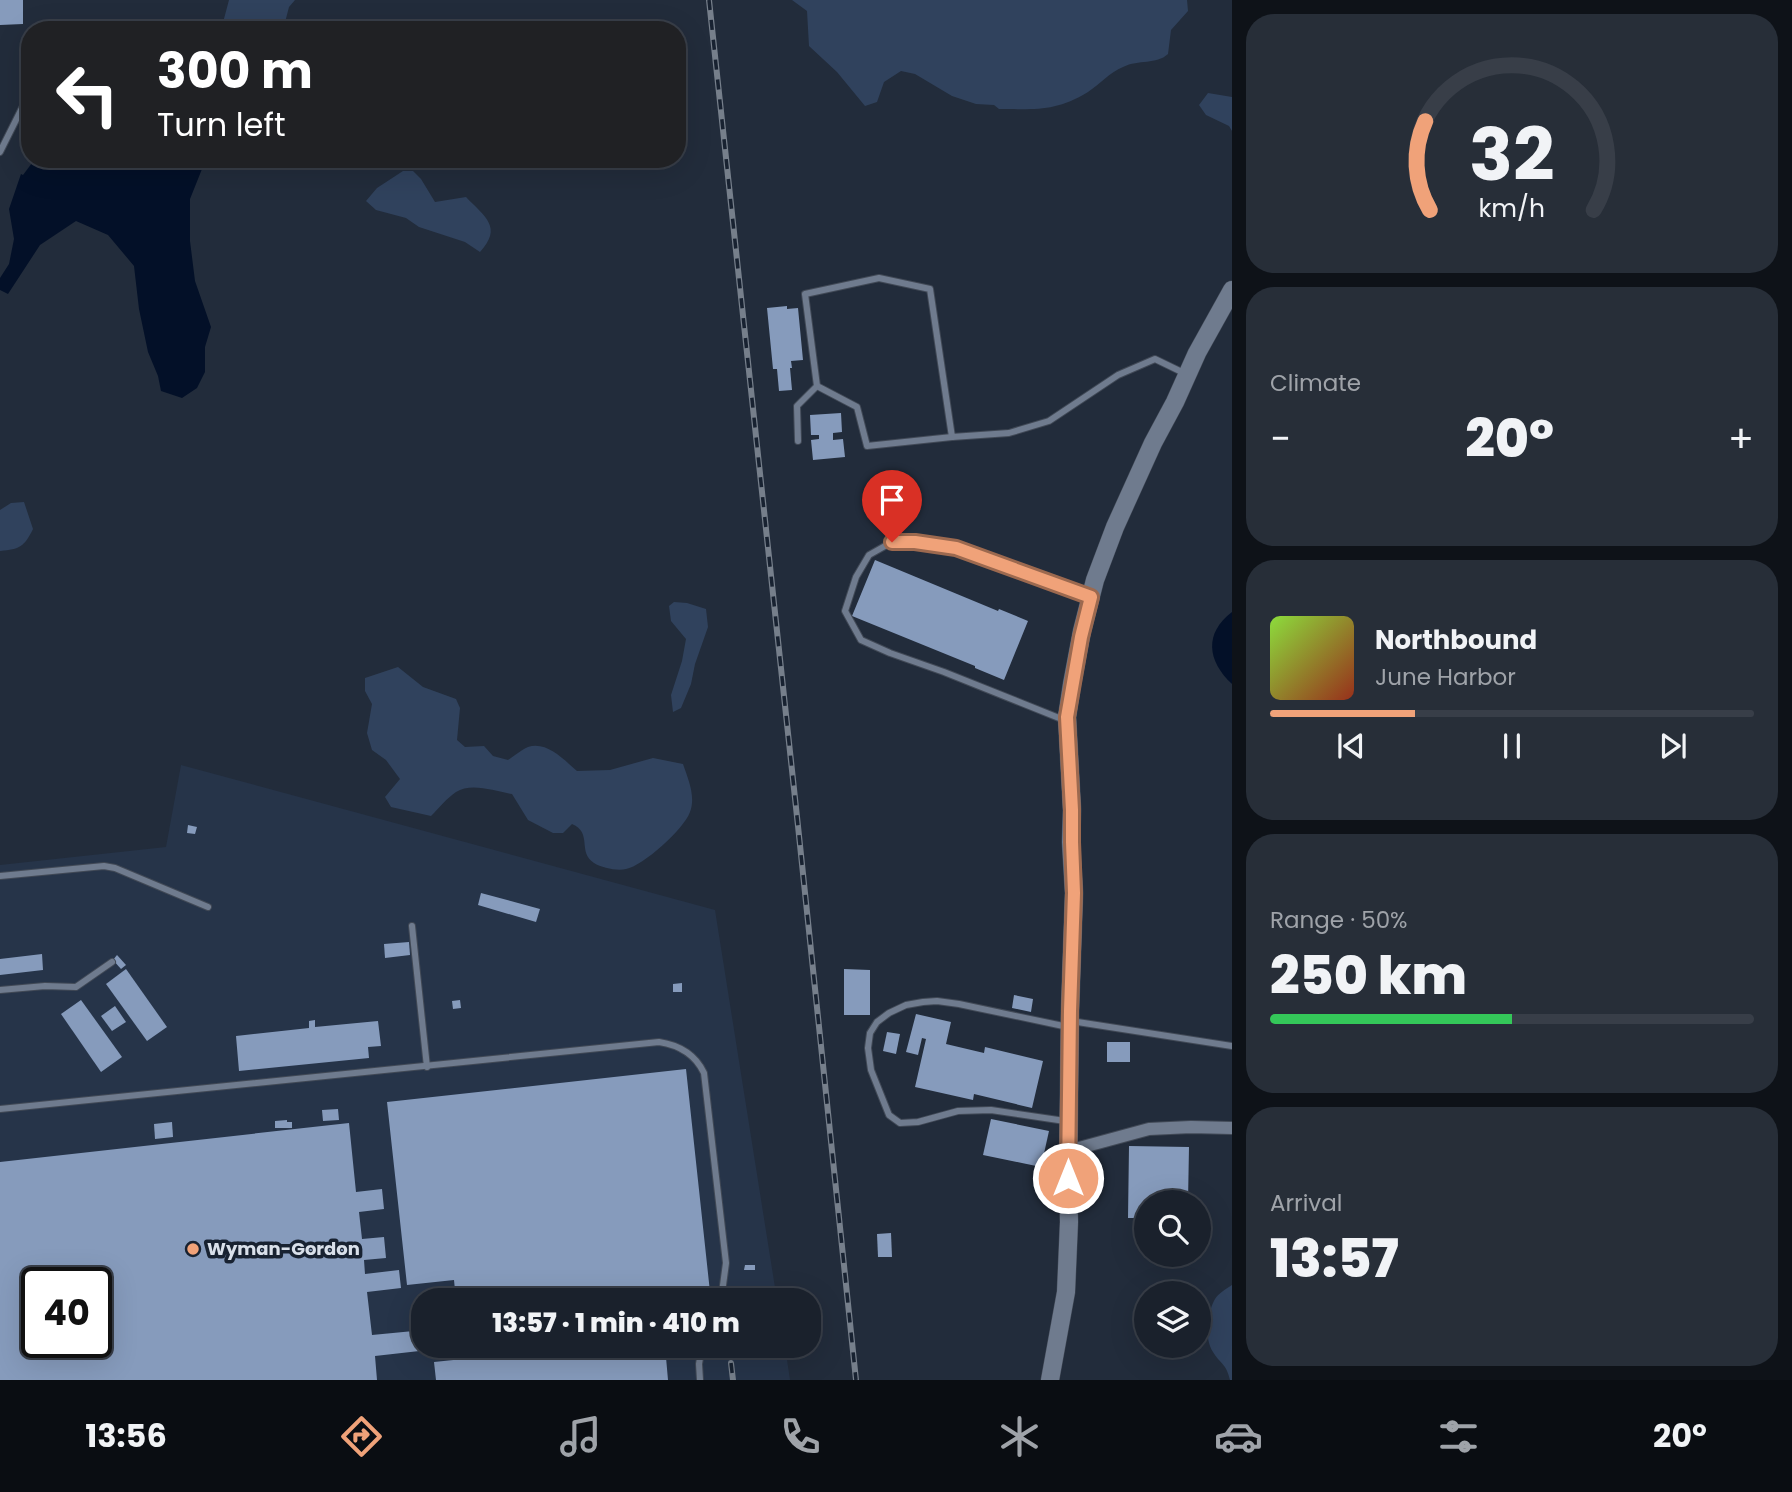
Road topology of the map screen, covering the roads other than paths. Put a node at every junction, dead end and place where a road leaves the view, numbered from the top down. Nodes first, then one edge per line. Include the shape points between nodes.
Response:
1 (21, 110) edge
2 (0, 152) edge
3 (1232, 290) edge
4 (1187, 375) junction
5 (817, 386) junction
6 (952, 437) junction
7 (799, 441) dead end
8 (1091, 597) junction
9 (1067, 721) junction
10 (0, 876) edge
11 (208, 907) dead end
12 (412, 926) dead end
13 (112, 962) dead end
14 (0, 990) edge
15 (1070, 1024) junction
16 (1232, 1046) edge
17 (427, 1067) junction
18 (0, 1110) edge
19 (1069, 1121) junction
20 (1232, 1128) edge
21 (1068, 1151) junction
22 (723, 1288) edge
23 (700, 1358) edge
24 (700, 1380) edge
25 (1050, 1380) edge

1 - 2 lane
3 - 4 street
4 - 6 lane via 1155,359 1118,375 1049,421 1009,433
4 - 8 street via 1115,527
5 - 6 lane via 857,407 867,446
5 - 6 lane via 805,294 879,278 930,289
5 - 7 lane via 797,406
8 - 9 street
8 - 9 lane via 956,548 892,542 869,555 845,611 861,640
9 - 15 street via 1074,893
10 - 11 lane via 104,866
12 - 17 lane
13 - 14 lane via 76,987
15 - 16 lane
15 - 19 street
15 - 19 lane via 923,1002 906,1005 877,1022 868,1048 871,1070 889,1115 900,1123 958,1111 991,1110
17 - 18 lane
17 - 22 lane via 659,1042 682,1048 704,1073 726,1263
19 - 21 street
20 - 21 street via 1149,1129
21 - 25 street via 1066,1292
23 - 24 lane

